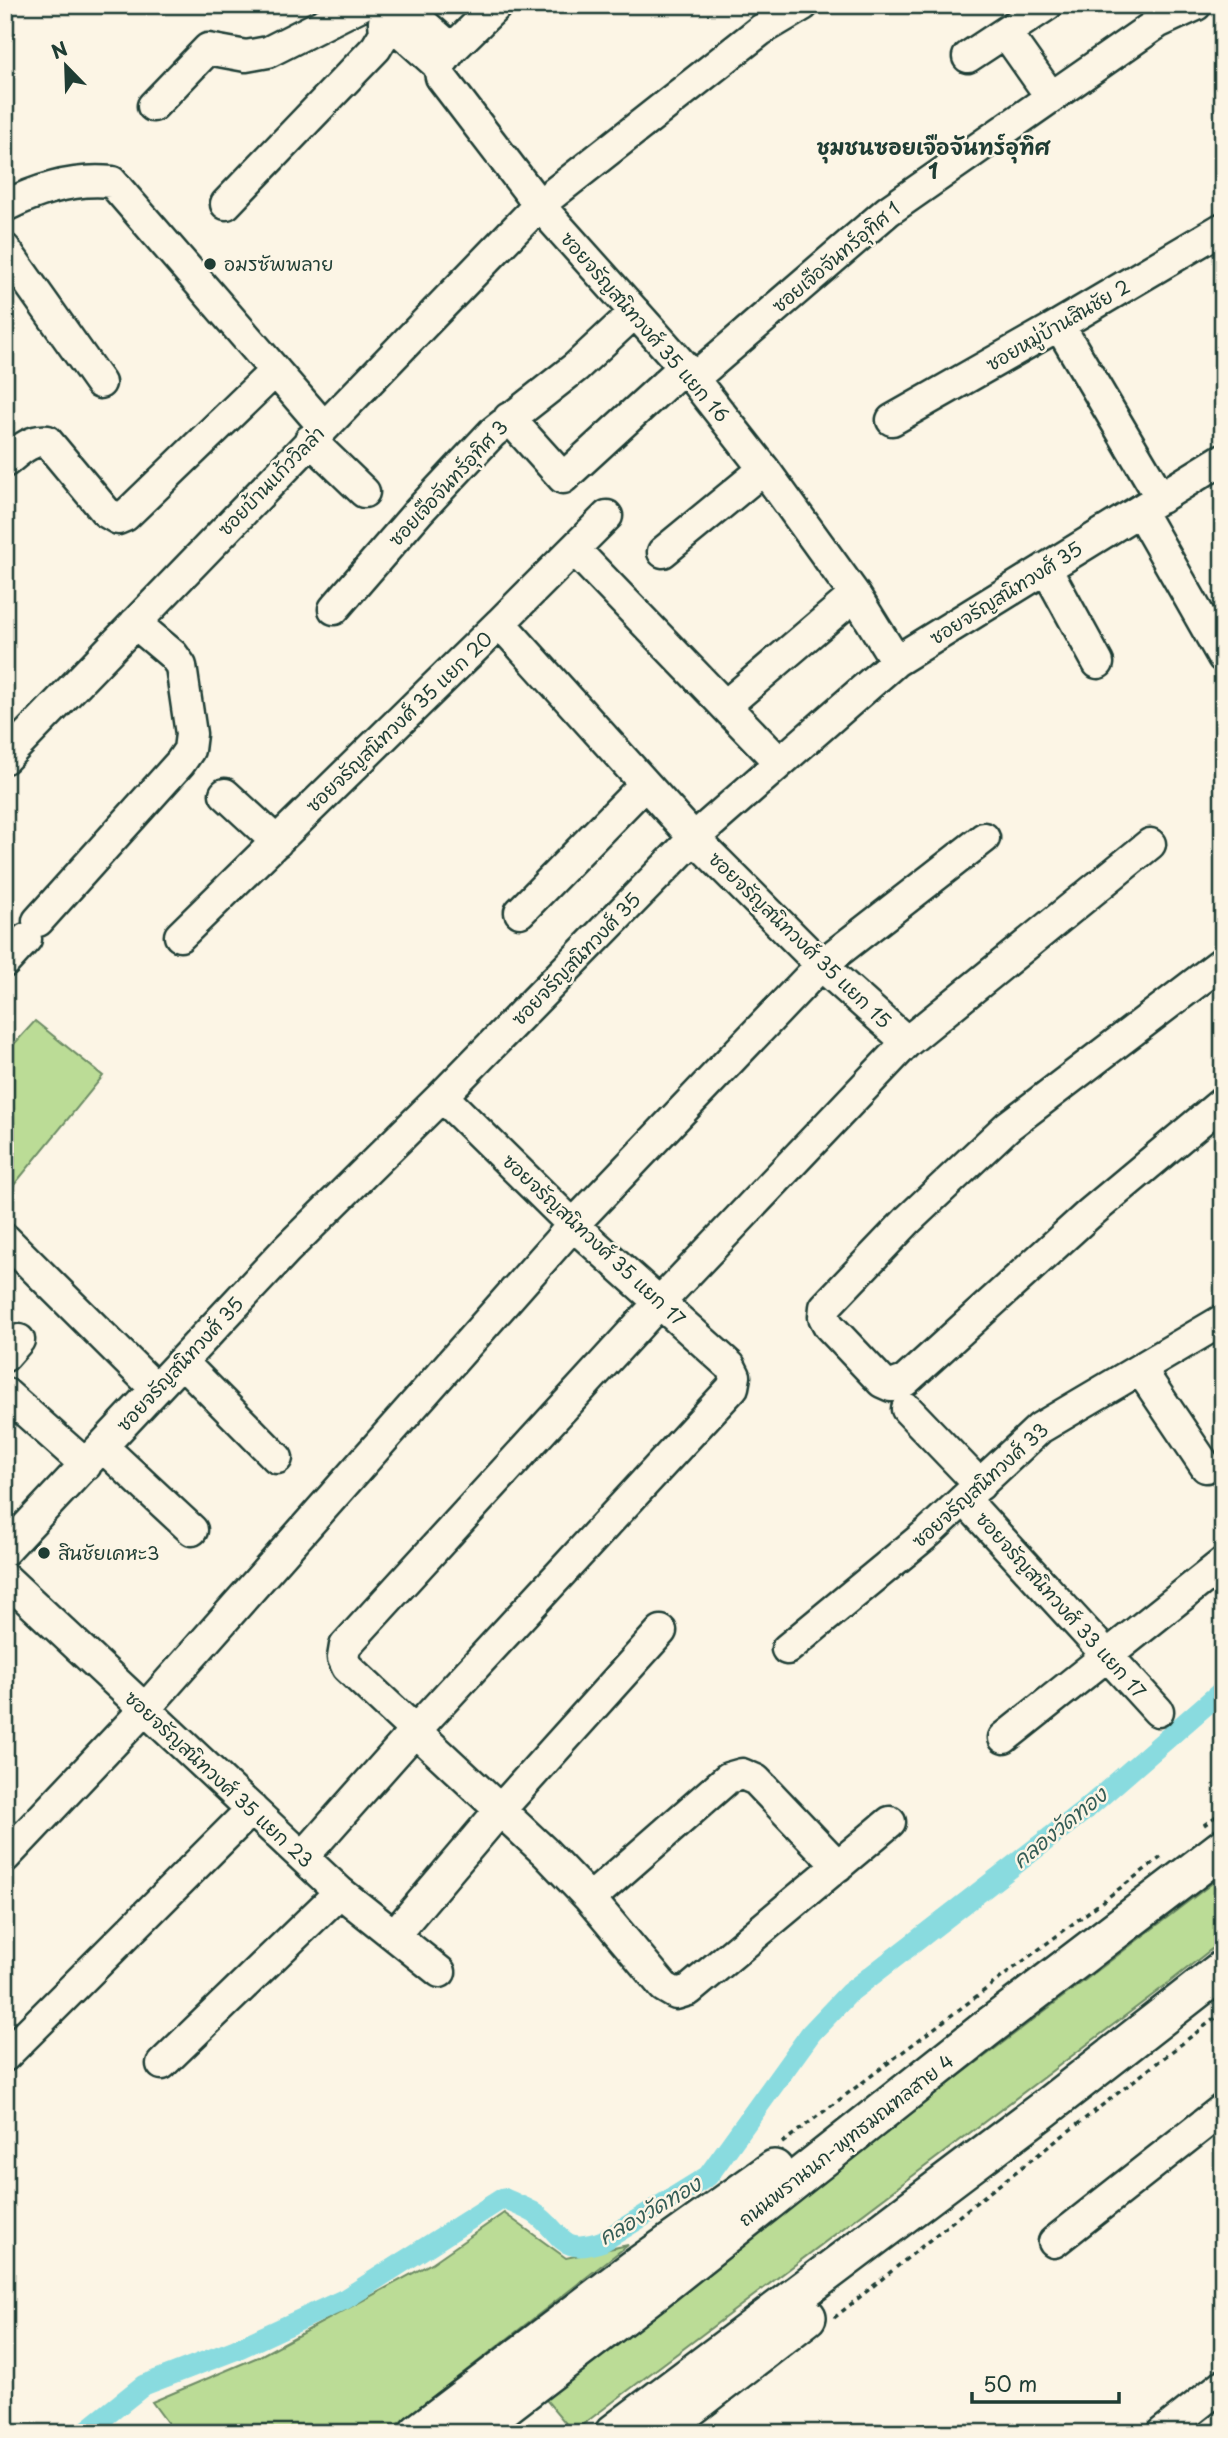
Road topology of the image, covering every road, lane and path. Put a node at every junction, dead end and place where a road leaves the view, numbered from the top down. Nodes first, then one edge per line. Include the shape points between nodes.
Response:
1 (497, 5) edge
2 (803, 5) edge
3 (1047, 5) edge
4 (1196, 5) edge
5 (385, 11) edge
6 (1006, 33) junction
7 (446, 57) junction
8 (968, 57) dead end
9 (1051, 97) junction
10 (152, 106) dead end
11 (226, 204) dead end
12 (539, 205) junction
13 (5, 206) edge
14 (1223, 228) edge
15 (5, 249) edge
16 (635, 312) junction
17 (1059, 325) junction
18 (275, 371) junction
19 (689, 373) junction
20 (100, 383) dead end
21 (509, 418) junction
22 (892, 420) dead end
23 (317, 433) junction
24 (1223, 459) edge
25 (5, 462) edge
26 (764, 469) junction
27 (364, 492) dead end
28 (1150, 504) junction
29 (607, 516) dead end
30 (575, 549) junction
31 (663, 552) dead end
32 (1046, 568) junction
33 (855, 595) junction
34 (334, 609) dead end
35 (135, 623) junction
36 (500, 623) junction
37 (1223, 657) edge
38 (896, 661) junction
39 (1098, 663) dead end
40 (725, 706) junction
41 (5, 758) edge
42 (779, 762) junction
43 (645, 783) junction
44 (225, 794) dead end
45 (694, 838) junction
46 (984, 838) dead end
47 (277, 842) junction
48 (1150, 844) dead end
49 (520, 912) dead end
50 (180, 936) dead end
51 (5, 962) edge
52 (1223, 962) edge
53 (821, 965) junction
54 (907, 1042) junction
55 (442, 1096) junction
56 (1223, 1101) edge
57 (573, 1225) junction
58 (5, 1239) edge
59 (660, 1302) junction
60 (1223, 1320) edge
61 (182, 1362) junction
62 (1140, 1369) junction
63 (156, 1389) junction
64 (5, 1393) edge
65 (907, 1409) dead end
66 (95, 1456) junction
67 (277, 1458) dead end
68 (1206, 1467) dead end
69 (972, 1492) junction
70 (192, 1530) dead end
71 (5, 1550) edge
72 (1223, 1563) edge
73 (5, 1578) edge
74 (661, 1631) dead end
75 (787, 1649) dead end
76 (1107, 1656) junction
77 (144, 1710) junction
78 (1158, 1711) dead end
79 (414, 1732) junction
80 (1004, 1738) dead end
81 (252, 1809) junction
82 (500, 1811) junction
83 (1223, 1811) edge
84 (890, 1822) dead end
85 (1212, 1838) edge
86 (1168, 1852) dead end
87 (5, 1857) edge
88 (303, 1857) junction
89 (838, 1866) junction
90 (340, 1892) junction
91 (590, 1899) junction
92 (394, 1935) junction
93 (1223, 1969) edge
94 (440, 1972) dead end
95 (1223, 2012) edge
96 (986, 2029) junction
97 (5, 2056) edge
98 (162, 2064) dead end
99 (1044, 2109) junction
100 (1223, 2109) edge
101 (776, 2147) dead end
102 (1054, 2242) dead end
103 (828, 2322) dead end
104 (1223, 2385) edge
105 (418, 2433) edge
106 (470, 2433) edge
107 (614, 2433) edge
108 (657, 2433) edge
109 (1162, 2433) edge

1 - 7 street
2 - 12 street, ซอยบ้านแก้ววิลล่า via 761,30
3 - 6 street
4 - 9 street, ซอยเจือจันทร์อุทิศ 1 via 1159,22
5 - 7 street, ซอยจรัญสนิทวงศ์ 35 แยก 16
5 - 10 street via 268,52 246,56 208,49
5 - 11 street via 385,33 376,48
6 - 8 street
6 - 9 street
7 - 12 street, ซอยจรัญสนิทวงศ์ 35 แยก 16 via 441,77
9 - 19 street, ซอยเจือจันทร์อุทิศ 1 via 888,211
12 - 16 street, ซอยจรัญสนิทวงศ์ 35 แยก 16
12 - 23 street, ซอยบ้านแก้ววิลล่า
13 - 18 street via 60,186 112,182
14 - 17 street, ซอยหมู่บ้านสินชัย 2
15 - 20 street
16 - 19 street, ซอยจรัญสนิทวงศ์ 35 แยก 16
16 - 21 street, ซอยเจือจันทร์อุทิศ 3 via 576,367
17 - 22 street, ซอยหมู่บ้านสินชัย 2
17 - 28 street
18 - 23 street
18 - 25 street via 118,519 106,512 47,442 38,440
19 - 21 street, ซอยเจือจันทร์อุทิศ 1 via 563,478
19 - 26 street, ซอยจรัญสนิทวงศ์ 35 แยก 16
21 - 34 street, ซอยเจือจันทร์อุทิศ 3 via 419,511
23 - 27 street
23 - 35 street, ซอยบ้านแก้ววิลล่า
24 - 28 street, ซอยจรัญสนิทวงศ์ 35
26 - 31 street
26 - 33 street, ซอยจรัญสนิทวงศ์ 35 แยก 16
28 - 32 street, ซอยจรัญสนิทวงศ์ 35
28 - 37 street
29 - 30 street
30 - 36 street
30 - 40 street
32 - 38 street, ซอยจรัญสนิทวงศ์ 35
32 - 39 street
33 - 38 street, ซอยจรัญสนิทวงศ์ 35 แยก 16
33 - 40 street
35 - 41 street, ซอยบ้านแก้ววิลล่า
35 - 51 street via 181,666 191,734 189,750
36 - 43 street, ซอยจรัญสนิทวงศ์ 35 แยก 20
36 - 47 street, ซอยจรัญสนิทวงศ์ 35 แยก 20
38 - 42 street, ซอยจรัญสนิทวงศ์ 35
40 - 42 street
42 - 45 street, ซอยจรัญสนิทวงศ์ 35
43 - 45 street, ซอยจรัญสนิทวงศ์ 35 แยก 20
43 - 49 street
44 - 47 street
45 - 53 street, ซอยจรัญสนิทวงศ์ 35 แยก 15
45 - 55 street, ซอยจรัญสนิทวงศ์ 35
46 - 53 street
47 - 50 street, ซอยจรัญสนิทวงศ์ 35 แยก 20
48 - 54 street
52 - 56 street via 1008,1126 825,1307 829,1326 882,1382 891,1386 905,1381 1089,1214
53 - 54 street, ซอยจรัญสนิทวงศ์ 35 แยก 15
53 - 57 street
54 - 59 street
55 - 57 street, ซอยจรัญสนิทวงศ์ 35 แยก 17
55 - 61 street, ซอยจรัญสนิทวงศ์ 35 via 287,1249
57 - 59 street, ซอยจรัญสนิทวงศ์ 35 แยก 17
57 - 77 street
58 - 63 street
59 - 79 street via 345,1646 347,1667
59 - 79 street, ซอยจรัญสนิทวงศ์ 35 แยก 17 via 730,1366 735,1376 733,1387
60 - 62 street, ซอยจรัญสนิทวงศ์ 33
61 - 63 street, ซอยจรัญสนิทวงศ์ 35
61 - 67 street
62 - 68 street
62 - 69 street, ซอยจรัญสนิทวงศ์ 33 via 1040,1428
63 - 66 street, ซอยจรัญสนิทวงศ์ 35
64 - 66 street
65 - 69 street, ซอยจรัญสนิทวงศ์ 33 แยก 17
66 - 70 street
66 - 71 street, ซอยจรัญสนิทวงศ์ 35
69 - 75 street, ซอยจรัญสนิทวงศ์ 33
69 - 76 street, ซอยจรัญสนิทวงศ์ 33 แยก 17
72 - 76 street
73 - 77 street, ซอยจรัญสนิทวงศ์ 35 แยก 23
74 - 82 street
76 - 78 street, ซอยจรัญสนิทวงศ์ 33 แยก 17
76 - 80 street
77 - 81 street, ซอยจรัญสนิทวงศ์ 35 แยก 23
77 - 87 street
79 - 82 street
79 - 88 street
81 - 88 street, ซอยจรัญสนิทวงศ์ 35 แยก 23
81 - 97 street
82 - 91 street
82 - 92 street
83 - 85 path
84 - 89 street
85 - 96 main road, ถนนพรานนก-พุทธมณฑลสาย 4
86 - 101 path
88 - 90 street, ซอยจรัญสนิทวงศ์ 35 แยก 23
89 - 91 street via 756,1780 742,1774 728,1778
89 - 91 street via 689,1990 676,1994 664,1987
90 - 92 street, ซอยจรัญสนิทวงศ์ 35 แยก 23
90 - 98 street
92 - 94 street, ซอยจรัญสนิทวงศ์ 35 แยก 23
93 - 99 main road
95 - 103 path
96 - 105 main road via 694,2224
96 - 106 main road, ถนนพรานนก-พุทธมณฑลสาย 4
99 - 107 main road
99 - 108 main road via 910,2232
100 - 102 street
104 - 109 street

